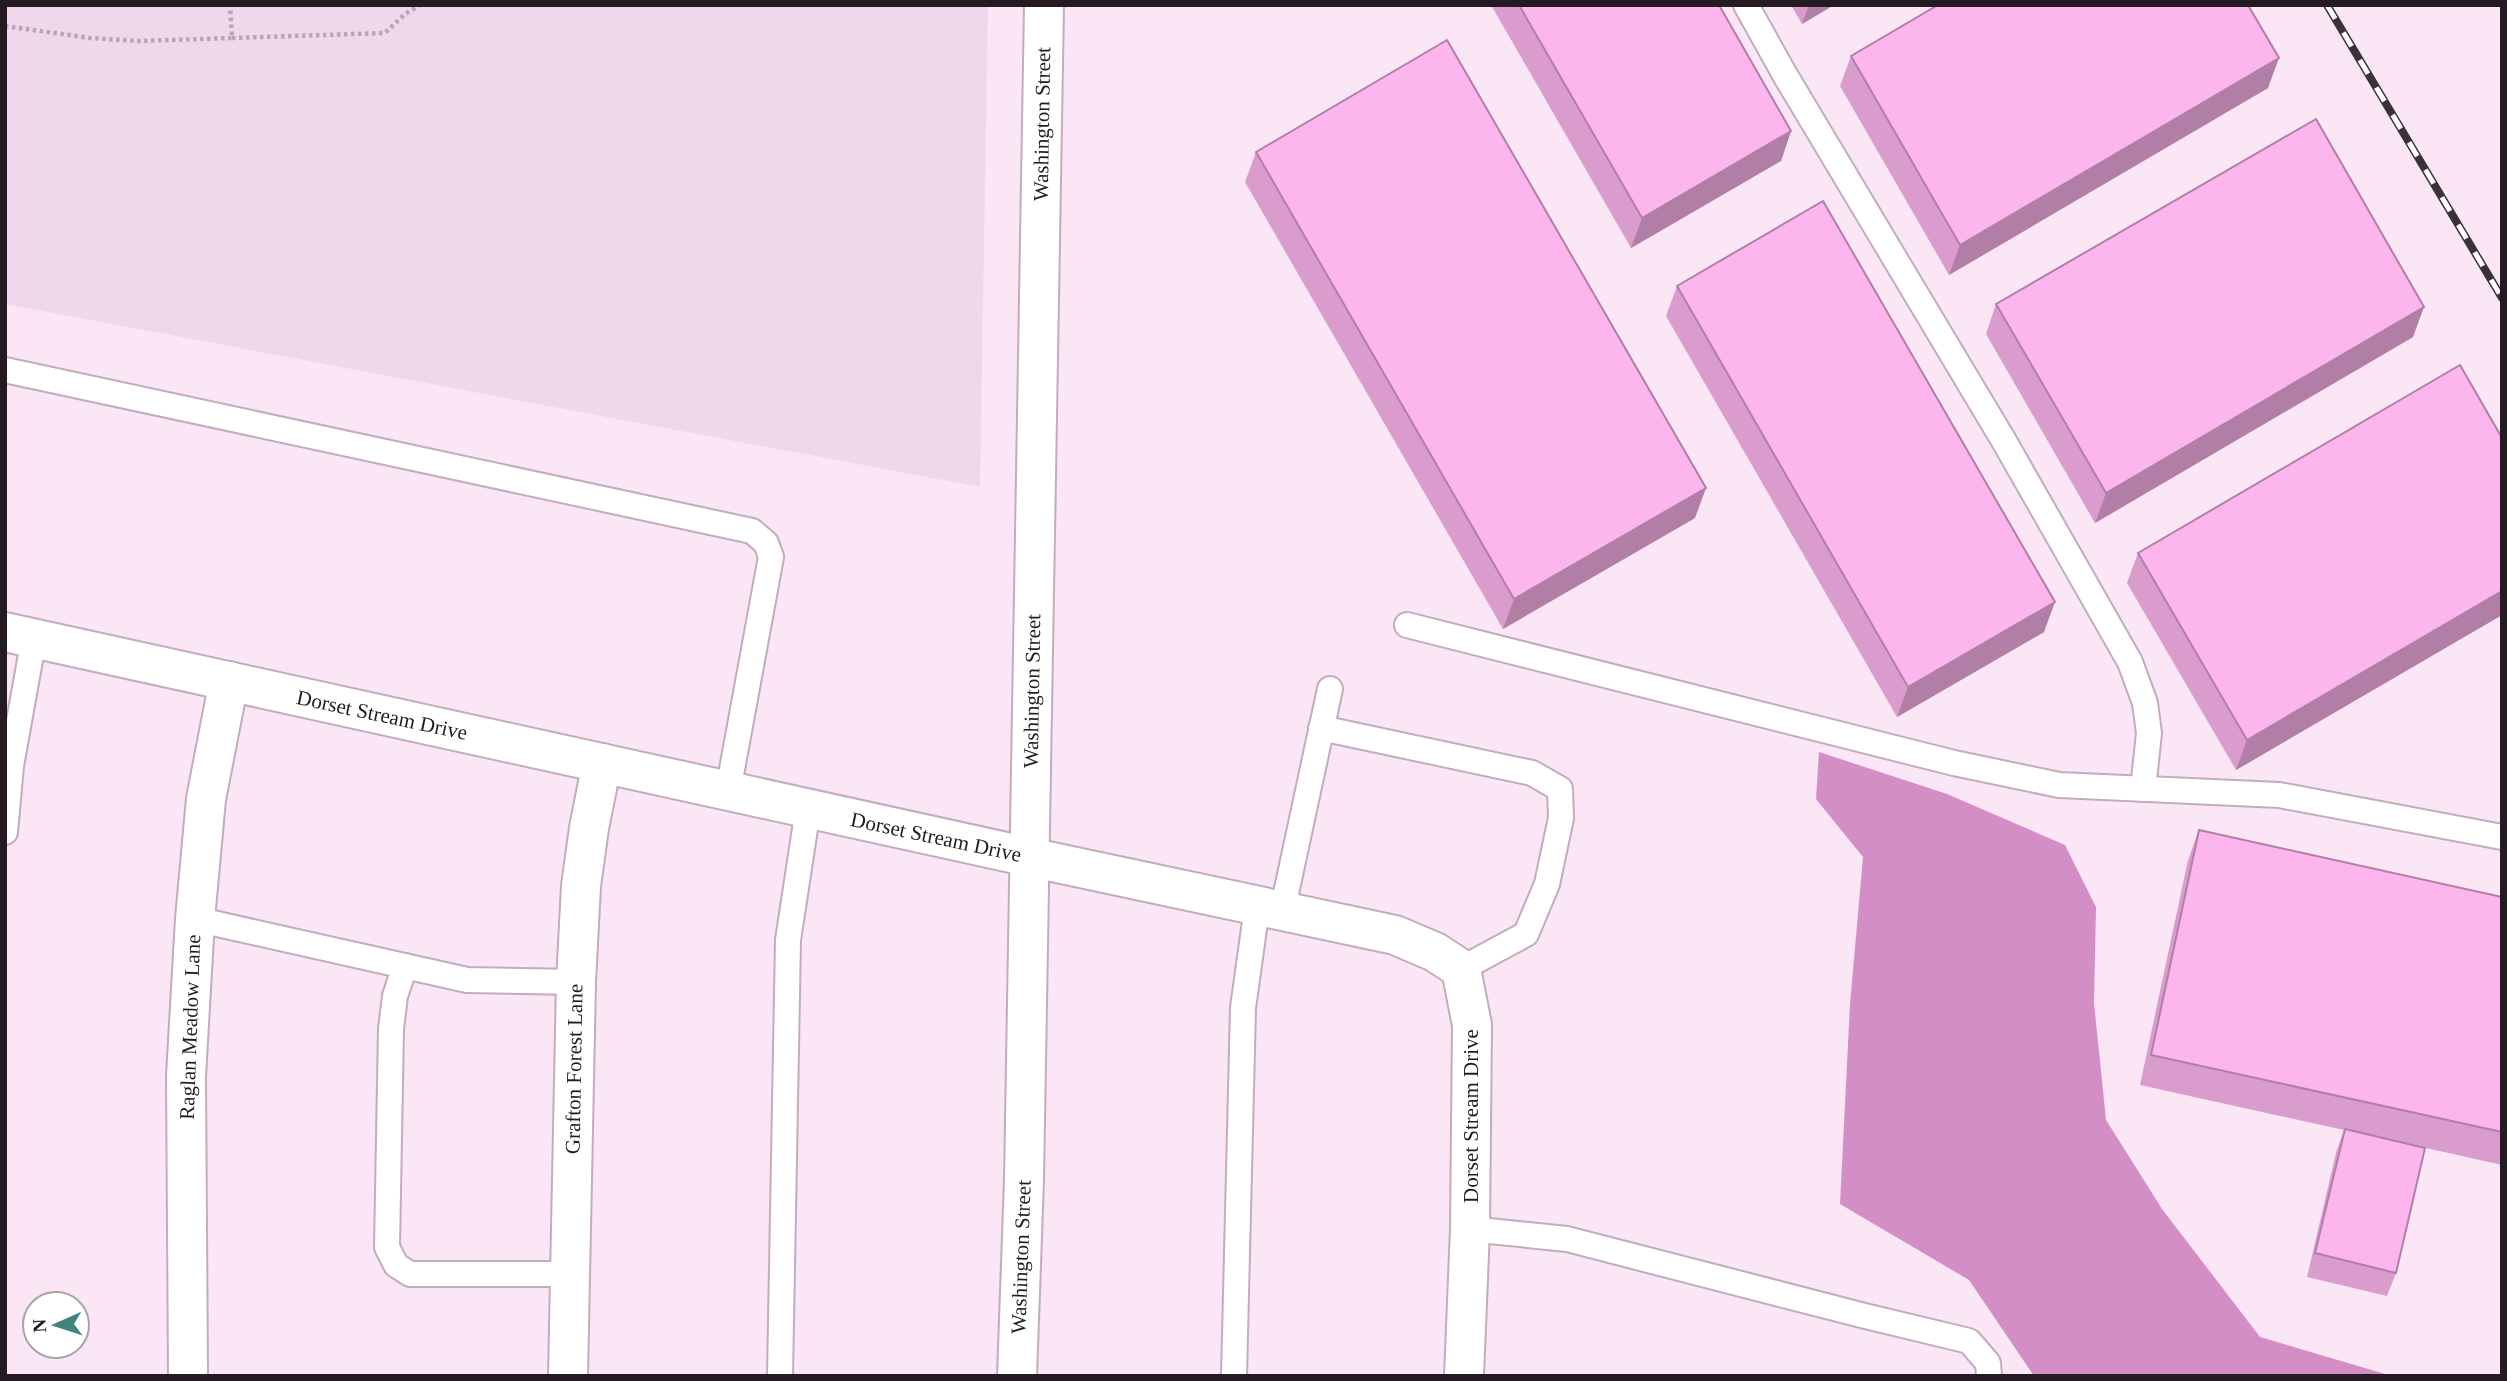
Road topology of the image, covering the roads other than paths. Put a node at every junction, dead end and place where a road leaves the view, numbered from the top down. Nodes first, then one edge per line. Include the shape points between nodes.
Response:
1 (1044, 5) edge
2 (1746, 5) edge
3 (5, 370) edge
4 (1407, 625) dead end
5 (20, 635) edge
6 (229, 681) junction
7 (1330, 690) dead end
8 (1321, 729) junction
9 (603, 763) junction
10 (2143, 789) junction
11 (728, 791) junction
12 (808, 808) junction
13 (5, 832) edge
14 (2502, 837) edge
15 (1028, 857) junction
16 (1269, 909) junction
17 (195, 919) junction
18 (404, 966) junction
19 (1461, 968) junction
20 (576, 982) junction
21 (1471, 1229) junction
22 (570, 1273) junction
23 (188, 1376) edge
24 (568, 1376) edge
25 (780, 1376) edge
26 (1017, 1376) edge
27 (1234, 1376) edge
28 (1464, 1376) edge
29 (1989, 1376) edge

1 - 15 street, Washington Street
2 - 10 lane via 2130,662 2145,703 2149,733
3 - 11 lane via 752,531 766,543 771,557
4 - 10 lane via 1954,763 2059,785
5 - 6 street, Dorset Stream Drive
5 - 13 lane
6 - 9 street, Dorset Stream Drive
6 - 17 street, Raglan Meadow Lane via 206,799
7 - 8 lane
8 - 16 lane
8 - 19 lane via 1532,773 1560,789 1560,818 1547,884 1526,934
9 - 11 street, Dorset Stream Drive
9 - 20 street, Grafton Forest Lane via 581,886
10 - 14 lane via 2279,795
11 - 12 street, Dorset Stream Drive
12 - 15 street, Dorset Stream Drive
12 - 25 lane via 788,940
15 - 16 street, Dorset Stream Drive
15 - 26 street, Washington Street
16 - 19 street, Dorset Stream Drive via 1395,934
16 - 27 lane via 1243,1008
17 - 18 lane
17 - 23 street, Raglan Meadow Lane via 186,1076
18 - 20 lane via 467,980
18 - 22 lane via 391,1029 387,1247 396,1265 410,1274
19 - 21 street, Dorset Stream Drive via 1472,1025
20 - 22 street, Grafton Forest Lane
21 - 28 street, Dorset Stream Drive
21 - 29 lane via 1567,1239 1969,1341 1988,1363
22 - 24 street, Grafton Forest Lane

